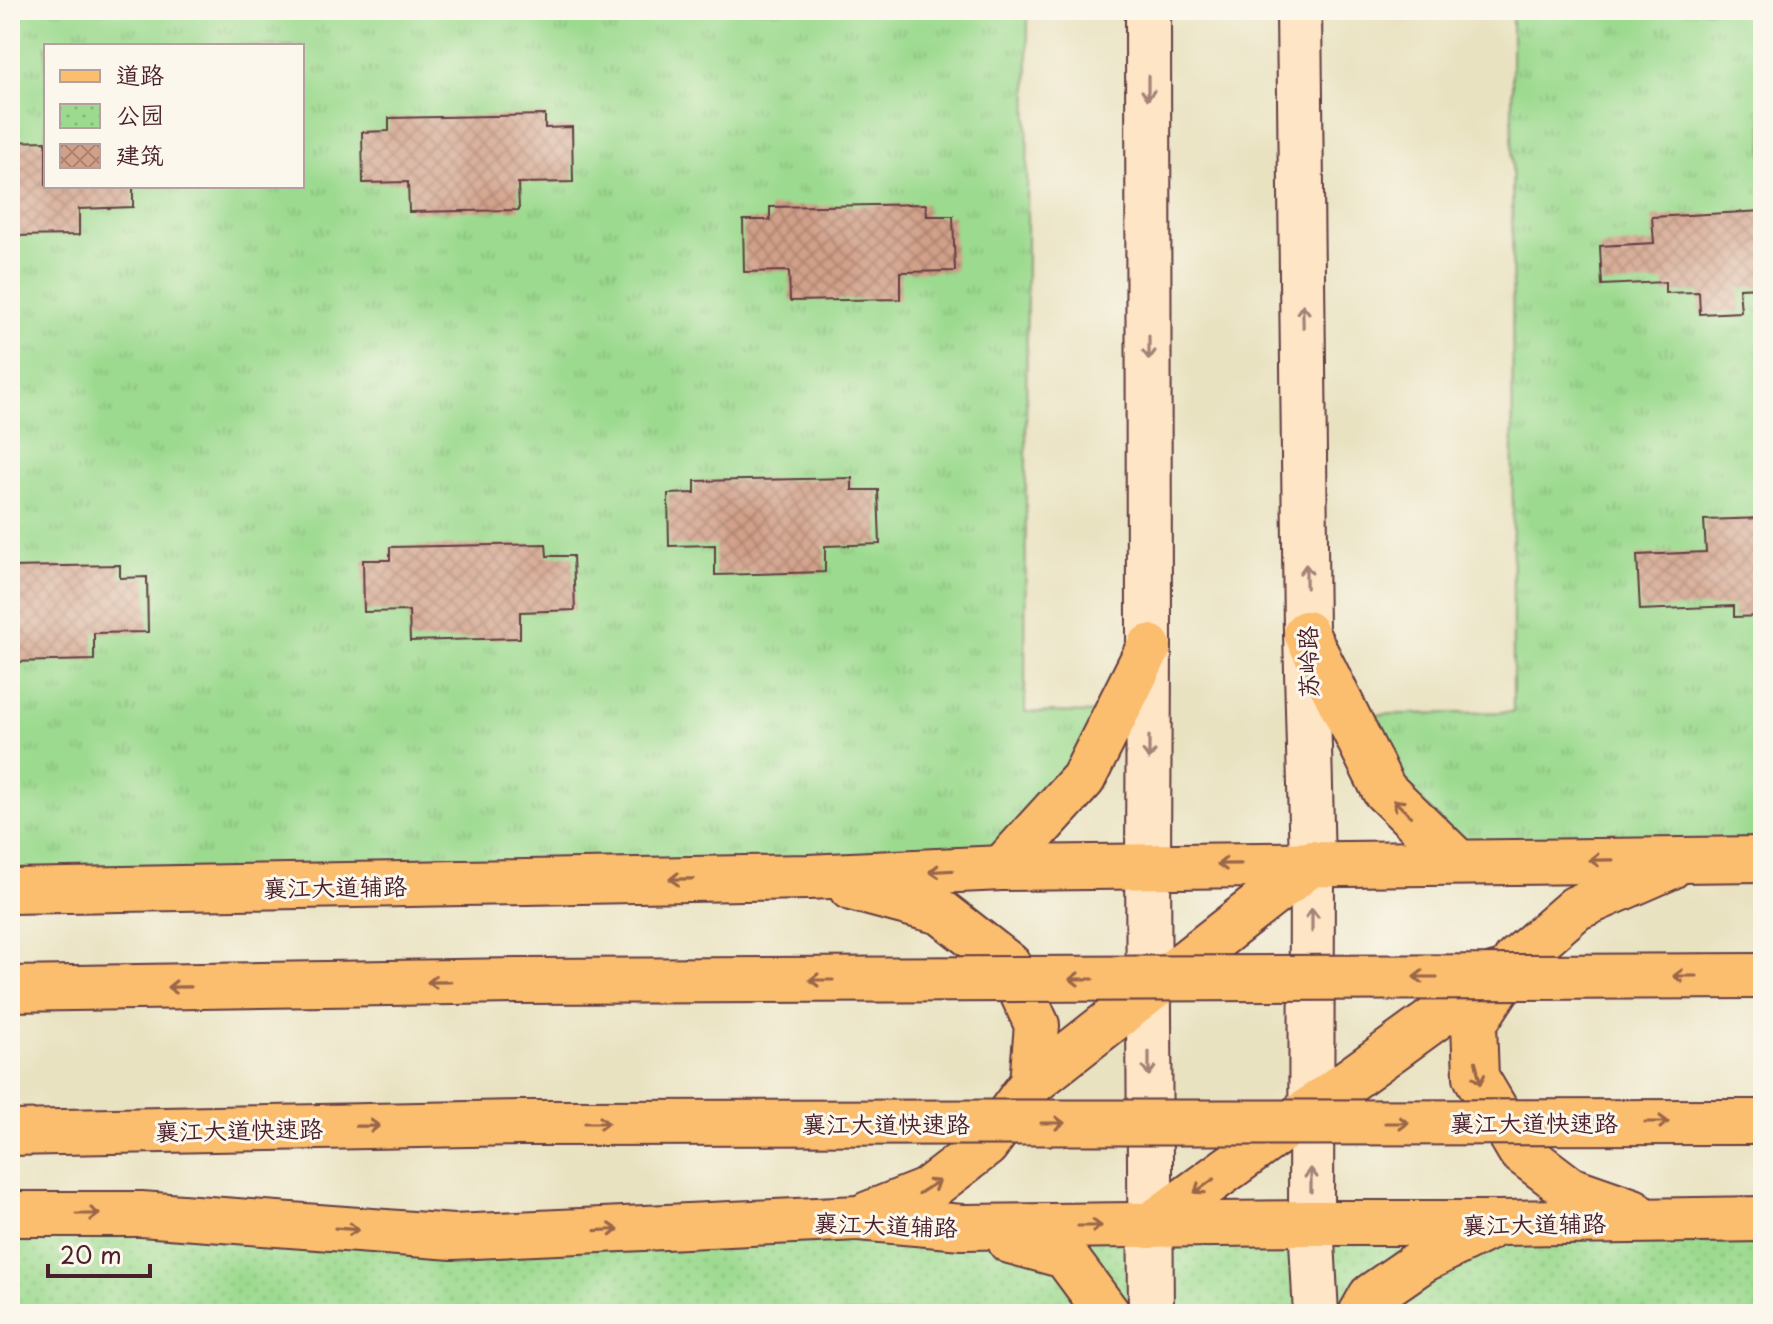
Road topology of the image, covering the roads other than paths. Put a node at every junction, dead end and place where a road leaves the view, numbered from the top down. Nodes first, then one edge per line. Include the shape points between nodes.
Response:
1 (1148, 10) edge
2 (1299, 10) edge
3 (1306, 633) junction
4 (1149, 647) junction
5 (1690, 858) junction
6 (1763, 859) edge
7 (1458, 862) junction
8 (1312, 863) junction
9 (1148, 865) junction
10 (1002, 868) junction
11 (808, 877) junction
12 (10, 891) edge
13 (1516, 960) junction
14 (1763, 976) edge
15 (10, 989) edge
16 (1149, 991) junction
17 (1032, 1083) junction
18 (1311, 1108) junction
19 (1763, 1122) edge
20 (10, 1133) edge
21 (10, 1214) edge
22 (858, 1218) junction
23 (1763, 1219) edge
24 (1663, 1221) junction
25 (1311, 1223) junction
26 (1497, 1223) junction
27 (1149, 1226) junction
28 (962, 1227) junction
29 (1108, 1314) edge
30 (1151, 1314) edge
31 (1316, 1314) edge
32 (1361, 1314) edge

1 -> 4 main road
3 -> 2 main road, 苏岭路
7 -> 3 main road via 1384,790
3 - 8 main road, 苏岭路
4 -> 9 main road
4 - 10 main road via 1083,779
5 - 6 main road, 襄江大道辅路
5 -> 7 main road, 襄江大道辅路
5 - 13 main road via 1576,908
7 - 8 main road, 襄江大道辅路
8 -> 9 main road, 襄江大道辅路
8 - 16 main road
18 -> 8 main road, 苏岭路
9 - 10 main road, 襄江大道辅路
9 - 16 main road
10 -> 11 main road, 襄江大道辅路
11 -> 12 main road, 襄江大道辅路
11 - 17 main road via 941,912 1009,965 1037,1025
13 - 18 main road
13 -> 24 main road via 1474,1024 1476,1077 1520,1151 1570,1189
14 -> 15 main road, bridge via 517,981
16 - 17 main road
16 -> 27 main road
22 -> 17 main road via 926,1191 986,1145
25 -> 18 main road, 苏岭路
18 -> 27 main road
20 -> 19 main road, 襄江大道快速路, bridge via 519,1123
21 -> 22 main road, 襄江大道辅路 via 141,1214 453,1237
22 - 28 main road, 襄江大道辅路
23 - 24 main road, 襄江大道辅路
24 - 26 main road, 襄江大道辅路
25 - 26 main road, 襄江大道辅路
25 - 27 main road, 襄江大道辅路
25 - 31 main road, 苏岭路
26 - 32 main road via 1423,1260 1371,1296
28 -> 27 main road, 襄江大道辅路
27 - 30 main road
28 - 29 main road via 1065,1256

